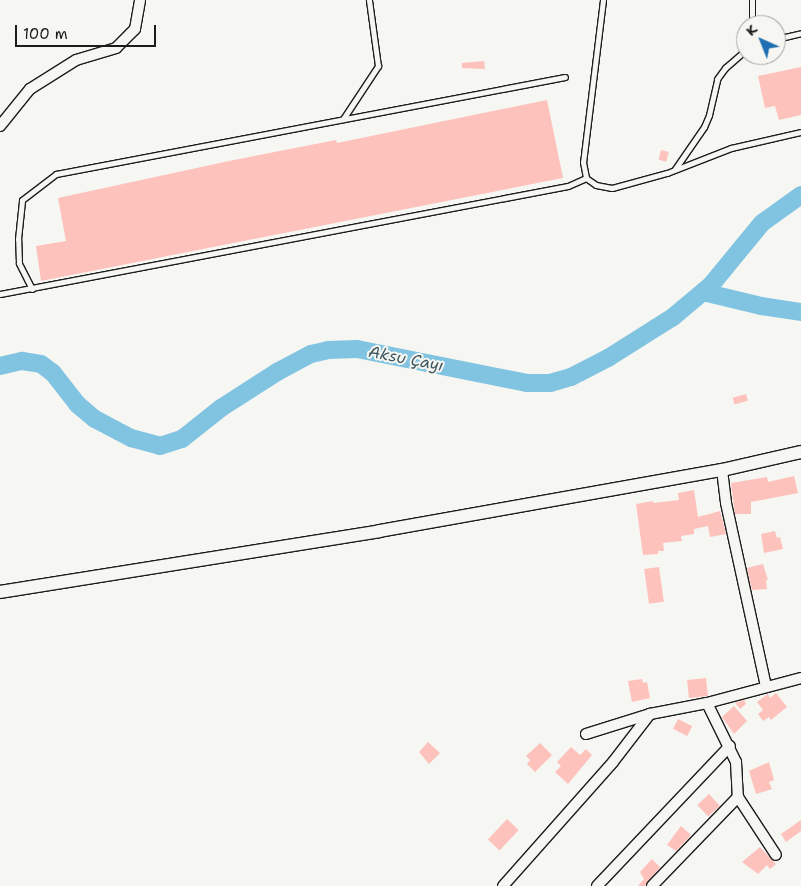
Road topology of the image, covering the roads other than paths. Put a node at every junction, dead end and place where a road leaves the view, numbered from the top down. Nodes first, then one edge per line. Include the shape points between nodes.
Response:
1 (140, 0) edge
2 (369, 0) edge
3 (603, 0) edge
4 (752, 0) edge
5 (752, 15) edge
6 (801, 33) edge
7 (786, 37) edge
8 (736, 59) edge
9 (565, 77) dead end
10 (343, 119) junction
11 (0, 126) edge
12 (801, 132) edge
13 (675, 169) junction
14 (586, 178) junction
15 (32, 289) junction
16 (0, 294) edge
17 (801, 452) edge
18 (722, 470) junction
19 (0, 592) edge
20 (801, 678) edge
21 (766, 687) junction
22 (708, 703) junction
23 (650, 714) junction
24 (586, 734) dead end
25 (730, 746) junction
26 (738, 797) junction
27 (776, 855) dead end
28 (503, 886) edge
29 (597, 886) edge
30 (652, 886) edge

1 - 11 street via 135,29 116,48 76,60 30,88
2 - 10 lane via 378,66
3 - 14 lane via 583,162
4 - 5 lane
6 - 7 lane
8 - 13 lane via 717,79 704,127
9 - 10 lane
10 - 15 lane via 56,174 22,200 19,263
12 - 13 lane via 731,148
13 - 14 lane via 612,188 596,185
14 - 15 lane via 568,186
15 - 16 lane
17 - 18 street
18 - 19 street via 379,531
18 - 21 street via 726,503
20 - 21 street
21 - 22 street
22 - 23 street
22 - 25 street
23 - 24 street
23 - 28 street via 613,762
25 - 26 street via 736,762
25 - 29 street
26 - 27 street
26 - 30 street

